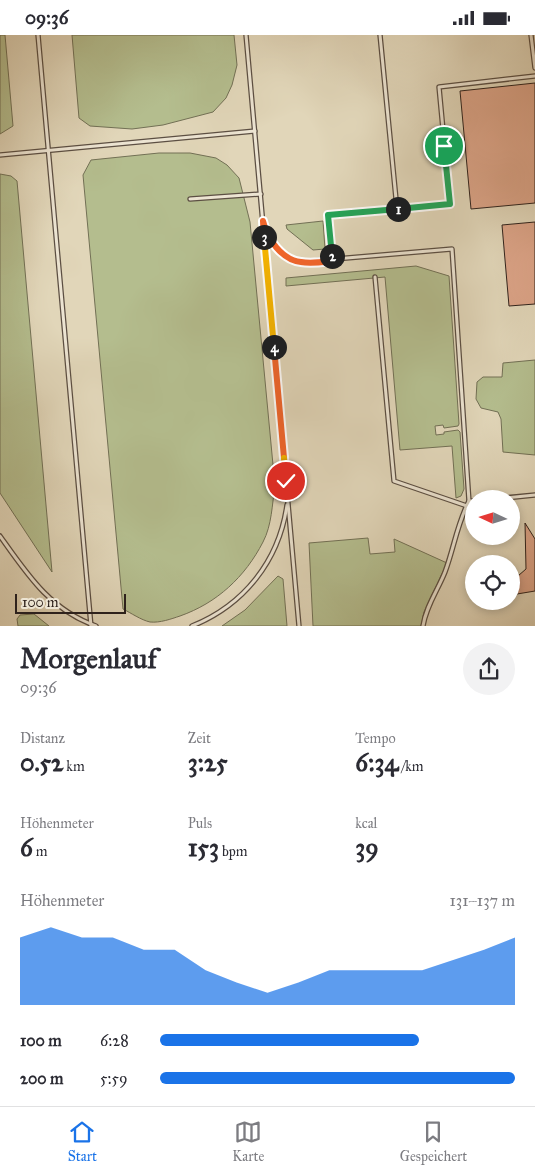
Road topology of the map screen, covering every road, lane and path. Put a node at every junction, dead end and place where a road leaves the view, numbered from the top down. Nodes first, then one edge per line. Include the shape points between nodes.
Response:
1 (38, 35) edge
2 (246, 35) edge
3 (380, 35) edge
4 (531, 35) edge
5 (535, 68) edge
6 (535, 76) edge
7 (255, 131) junction
8 (48, 150) junction
9 (0, 155) edge
10 (260, 194) junction
11 (190, 199) dead end
12 (397, 209) junction
13 (263, 221) junction
14 (333, 261) junction
15 (376, 277) dead end
16 (468, 490) edge
17 (287, 494) junction
18 (535, 495) edge
19 (520, 496) edge
20 (465, 504) edge
21 (465, 509) edge
22 (0, 536) edge
23 (91, 625) edge
24 (96, 626) edge
25 (192, 626) edge
26 (299, 626) edge
27 (422, 626) edge

1 - 8 lane
2 - 7 lane
3 - 12 lane
4 - 5 lane
6 - 12 lane via 439,87 450,204
7 - 8 lane
7 - 10 lane
8 - 9 lane
8 - 23 lane
10 - 11 lane
10 - 13 lane
12 - 14 lane via 328,215
13 - 14 lane via 269,238 292,259 310,263
13 - 17 lane
14 - 16 lane via 452,249
15 - 20 lane via 394,481
17 - 25 lane via 283,525 263,570 230,605
17 - 26 lane
18 - 19 lane
21 - 27 lane via 445,572
22 - 23 lane via 49,599
23 - 24 lane

